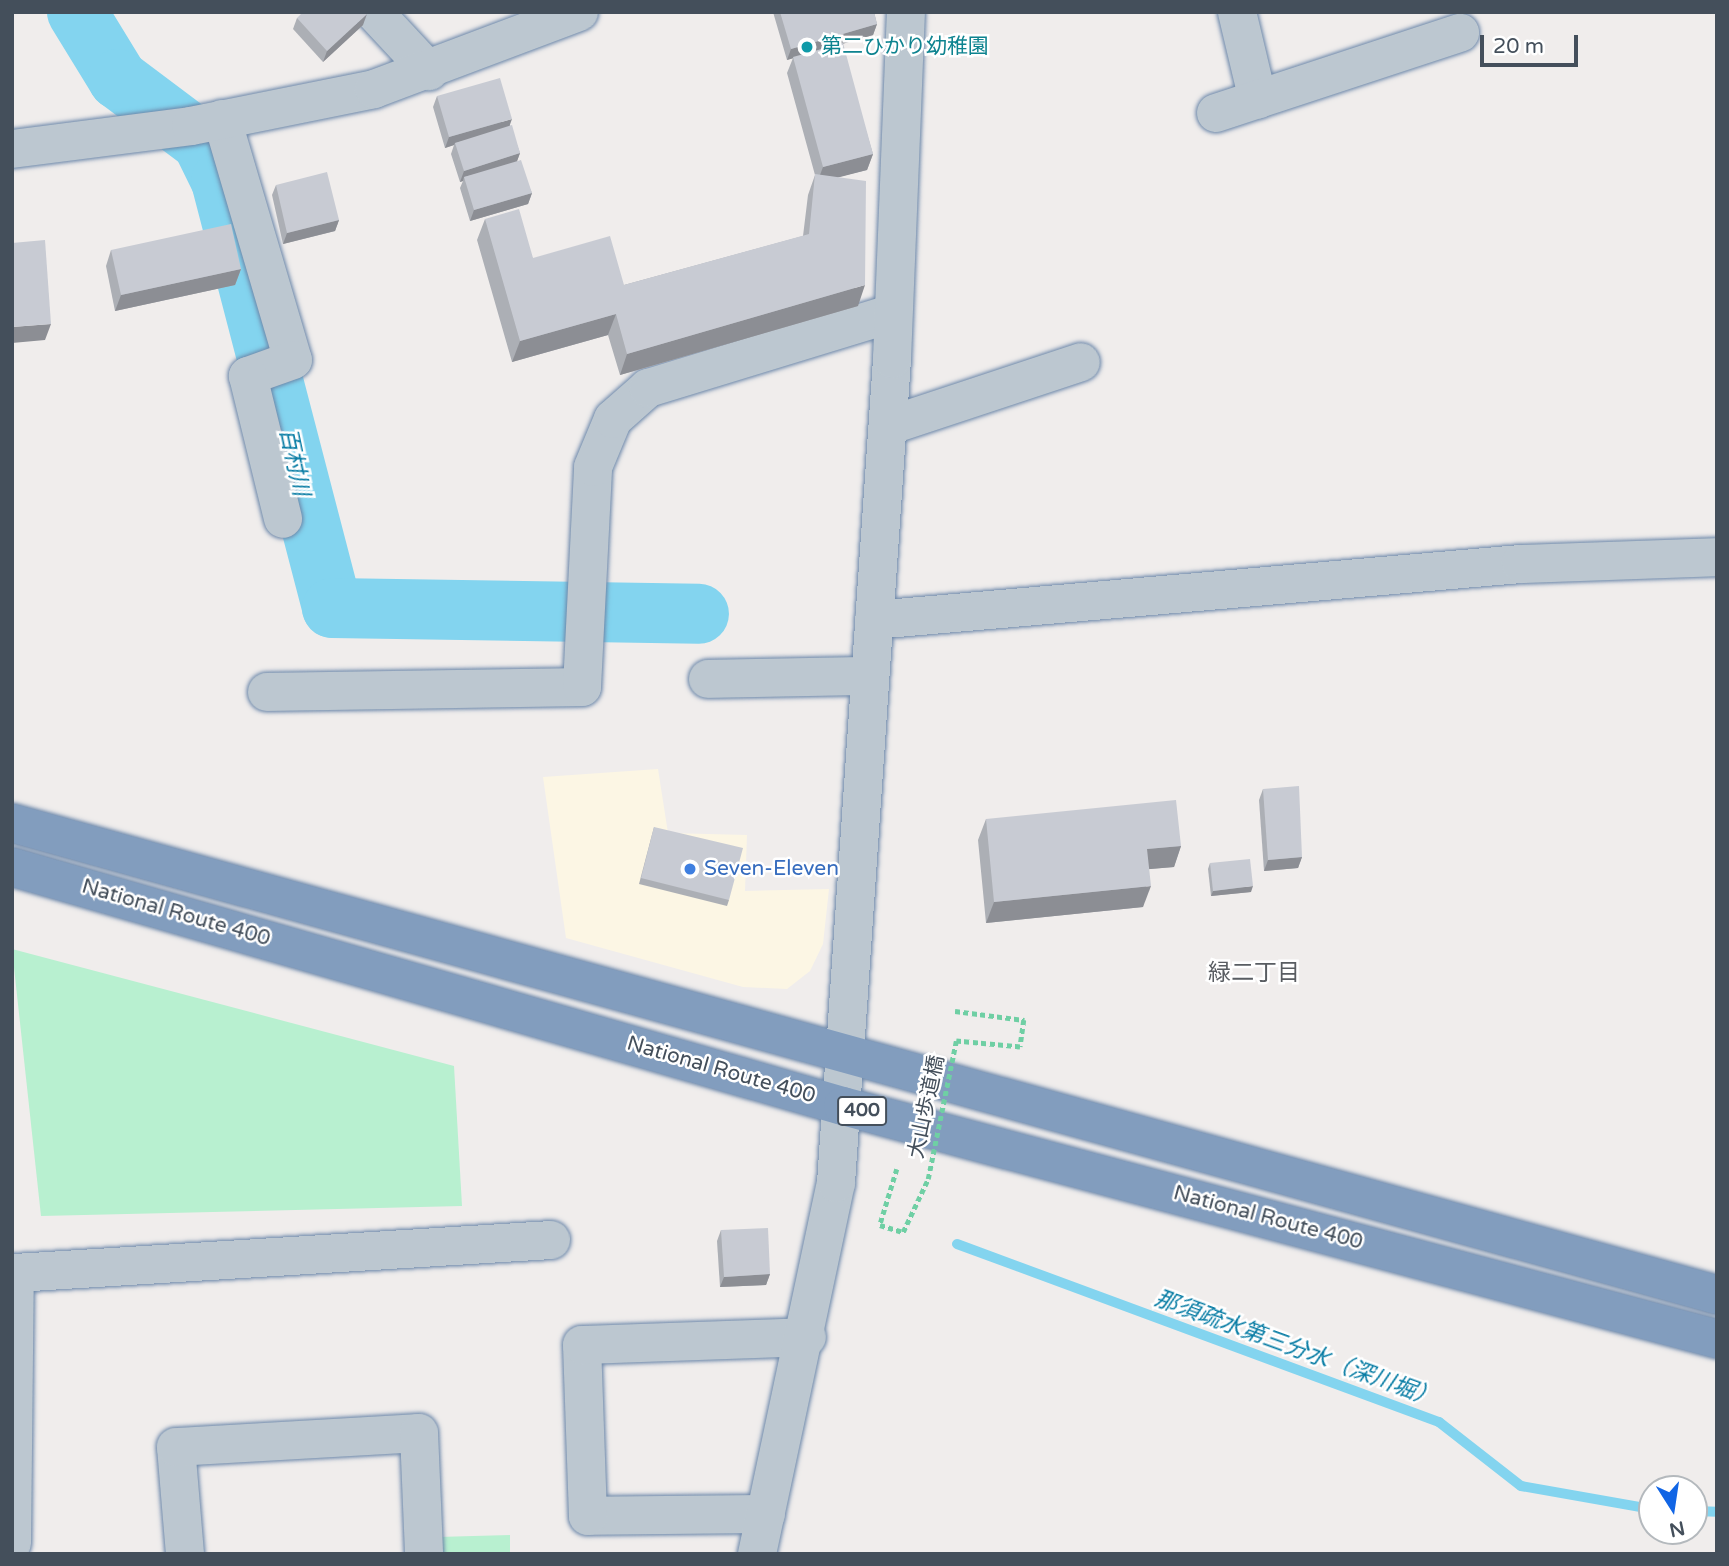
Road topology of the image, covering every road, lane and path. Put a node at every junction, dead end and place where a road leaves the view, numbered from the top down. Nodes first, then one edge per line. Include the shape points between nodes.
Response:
1 (374, 12) edge
2 (579, 12) edge
3 (906, 12) edge
4 (1237, 12) edge
5 (1460, 33) dead end
6 (429, 72) junction
7 (1258, 100) junction
8 (1216, 113) dead end
9 (206, 123) junction
10 (12, 149) edge
11 (893, 313) junction
12 (1081, 362) dead end
13 (888, 426) junction
14 (283, 519) dead end
15 (1717, 557) edge
16 (874, 620) junction
17 (870, 676) junction
18 (708, 679) dead end
19 (267, 692) dead end
20 (12, 823) edge
21 (12, 867) edge
22 (955, 1011) dead end
23 (846, 1052) junction
24 (843, 1106) junction
25 (897, 1169) dead end
26 (551, 1240) dead end
27 (1717, 1295) edge
28 (807, 1337) junction
29 (1717, 1339) edge
30 (14, 1387) edge
31 (766, 1514) junction
32 (12, 1543) edge
33 (185, 1554) edge
34 (424, 1554) edge
35 (757, 1554) edge

1 - 6 street
2 - 6 street
3 - 11 street
4 - 7 street
5 - 7 street
6 - 9 street
7 - 8 street
9 - 10 street
9 - 14 street via 293,360 248,376
11 - 13 street
11 - 19 street via 648,388 613,419 593,467 582,687
12 - 13 street
13 - 16 street
15 - 16 street via 1521,564
16 - 17 street
17 - 18 street
17 - 23 street
20 - 23 highway, National Route 400 / 400
21 - 24 highway, National Route 400 / 400
22 - 25 path, 大山歩道橋, bridge via 1024,1020 1020,1047 956,1041 928,1179 903,1232 880,1225
23 - 24 street
23 - 27 highway, National Route 400 / 400
24 - 28 street via 836,1183
24 - 29 highway, National Route 400 / 400
26 - 30 street via 15,1273
28 - 31 street
28 - 31 street via 582,1345 588,1516
30 - 32 street
31 - 35 street
33 - 34 street via 176,1447 419,1433

